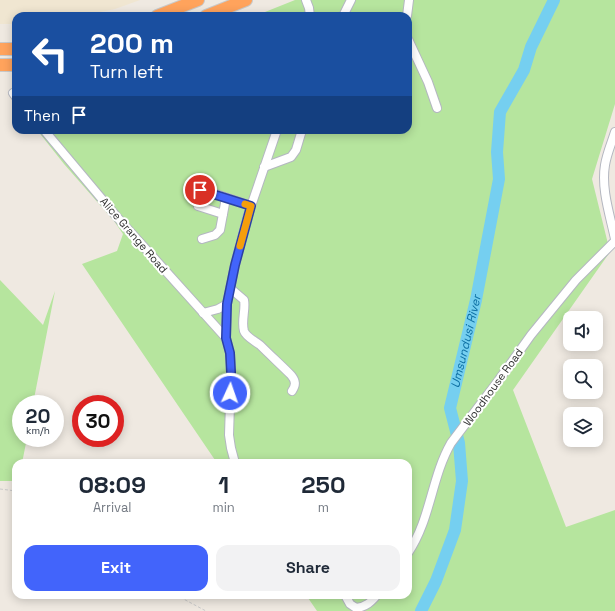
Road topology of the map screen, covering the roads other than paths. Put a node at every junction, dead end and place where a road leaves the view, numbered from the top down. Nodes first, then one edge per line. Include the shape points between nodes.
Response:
1 (198, 0) edge
2 (246, 0) edge
3 (306, 0) edge
4 (350, 0) edge
5 (409, 0) edge
6 (167, 12) edge
7 (216, 12) edge
8 (310, 12) edge
9 (345, 12) edge
10 (408, 12) edge
11 (412, 48) edge
12 (0, 49) edge
13 (12, 49) edge
14 (0, 65) edge
15 (12, 65) edge
16 (437, 108) dead end
17 (615, 132) edge
18 (47, 134) edge
19 (276, 134) edge
20 (301, 134) edge
21 (264, 167) junction
22 (200, 190) dead end
23 (226, 198) junction
24 (198, 206) dead end
25 (251, 206) junction
26 (223, 214) junction
27 (202, 239) dead end
28 (615, 240) edge
29 (230, 288) junction
30 (227, 304) junction
31 (203, 313) junction
32 (226, 338) junction
33 (292, 391) dead end
34 (234, 459) edge
35 (412, 547) edge
36 (347, 599) edge
37 (374, 599) edge

1 - 6 highway
2 - 7 highway
3 - 8 street
4 - 9 street
5 - 10 street
11 - 16 street
12 - 13 highway
14 - 15 highway
17 - 28 street via 605,166 604,182
18 - 31 street, Alice Grange Road
19 - 21 street
20 - 21 street via 291,157
21 - 25 street
22 - 23 street
23 - 25 street
23 - 26 street
24 - 26 street
25 - 29 street
26 - 27 street via 218,233
28 - 35 street, Woodhouse Road via 576,280 531,335 451,444 445,454 428,511
29 - 30 street
29 - 33 street via 244,300 243,323 246,334 291,375 295,380
30 - 31 street
30 - 32 street
31 - 32 street, Alice Grange Road
32 - 34 street via 231,372 229,435
36 - 37 street via 356,608 363,607

